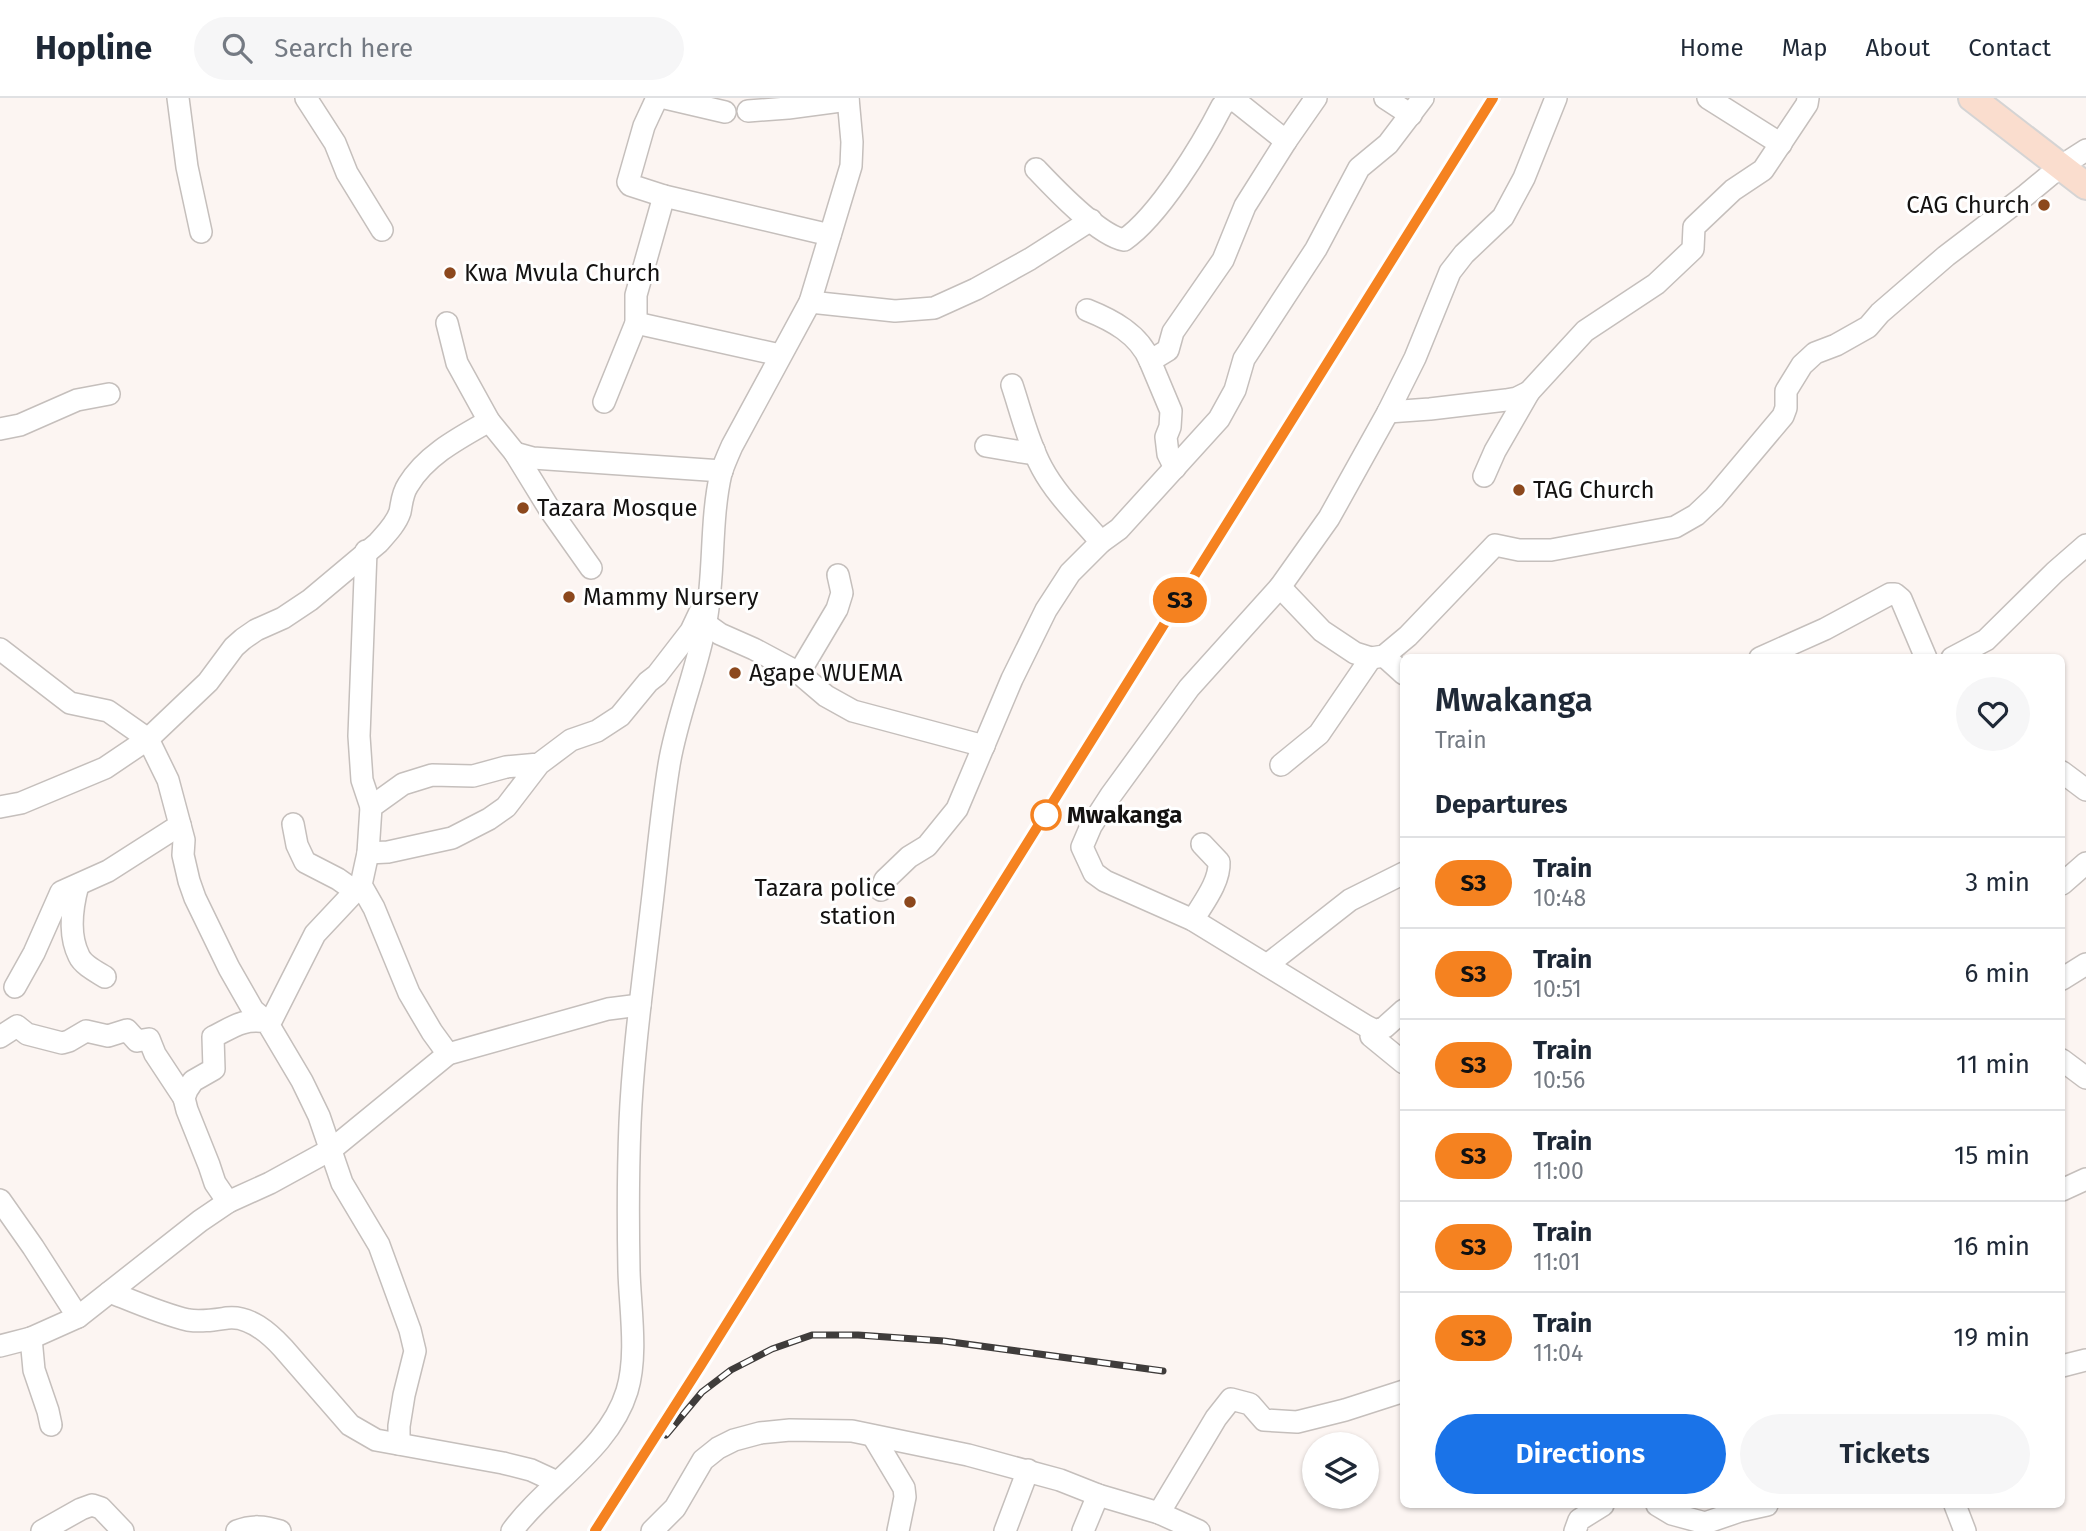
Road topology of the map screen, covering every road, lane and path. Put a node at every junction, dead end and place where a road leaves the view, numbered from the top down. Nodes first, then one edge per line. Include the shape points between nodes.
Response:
1 (178, 98) edge
2 (306, 98) edge
3 (657, 98) edge
4 (665, 98) edge
5 (1232, 98) edge
6 (1316, 98) edge
7 (1385, 98) edge
8 (1556, 98) edge
9 (1708, 98) edge
10 (1808, 98) edge
11 (1972, 98) edge
12 (848, 99) edge
13 (1417, 107) edge
14 (748, 111) dead end
15 (725, 112) dead end
16 (1286, 141) junction
17 (1781, 144) junction
18 (2086, 150) edge
19 (2061, 166) junction
20 (1036, 169) dead end
21 (2086, 186) edge
22 (664, 196) junction
23 (1091, 220) junction
24 (382, 230) dead end
25 (201, 232) dead end
26 (830, 236) junction
27 (810, 302) junction
28 (1087, 310) dead end
29 (447, 323) dead end
30 (636, 323) junction
31 (780, 355) junction
32 (1150, 360) junction
33 (1012, 385) dead end
34 (1529, 392) junction
35 (110, 394) dead end
36 (604, 402) dead end
37 (1388, 412) junction
38 (489, 421) junction
39 (0, 429) edge
40 (986, 446) dead end
41 (1034, 450) junction
42 (515, 453) junction
43 (1175, 468) junction
44 (722, 471) junction
45 (1484, 476) dead end
46 (1101, 542) junction
47 (2086, 545) edge
48 (366, 551) junction
49 (591, 568) dead end
50 (838, 575) dead end
51 (1280, 587) junction
52 (711, 588) junction
53 (706, 624) junction
54 (0, 649) edge
55 (1786, 652) edge
56 (1924, 654) edge
57 (1960, 654) edge
58 (1377, 657) junction
59 (1400, 671) edge
60 (799, 673) junction
61 (148, 739) junction
62 (984, 746) junction
63 (540, 764) junction
64 (1281, 765) dead end
65 (2065, 774) edge
66 (2086, 790) edge
67 (0, 807) edge
68 (372, 807) junction
69 (293, 824) dead end
70 (180, 825) junction
71 (1202, 844) dead end
72 (368, 853) junction
73 (2086, 863) edge
74 (1400, 875) edge
75 (2065, 881) edge
76 (78, 885) junction
77 (358, 888) junction
78 (881, 890) dead end
79 (1193, 920) junction
80 (2086, 964) edge
81 (1267, 965) junction
82 (105, 977) dead end
83 (2065, 977) edge
84 (15, 987) dead end
85 (640, 1005) junction
86 (1400, 1014) edge
87 (267, 1022) junction
88 (1371, 1035) dead end
89 (0, 1037) edge
90 (448, 1054) junction
91 (1400, 1060) edge
92 (2065, 1062) edge
93 (2086, 1078) edge
94 (184, 1098) junction
95 (331, 1149) junction
96 (2086, 1180) edge
97 (2065, 1189) edge
98 (0, 1200) edge
99 (228, 1202) junction
100 (110, 1293) junction
101 (78, 1317) junction
102 (31, 1338) junction
103 (0, 1346) edge
104 (2086, 1360) edge
105 (2065, 1365) edge
106 (1400, 1392) edge
107 (51, 1425) dead end
108 (873, 1436) junction
109 (399, 1444) junction
110 (1028, 1470) junction
111 (557, 1482) junction
112 (1098, 1495) junction
113 (674, 1508) junction
114 (1597, 1508) edge
115 (1662, 1508) edge
116 (1754, 1508) edge
117 (1955, 1508) edge
118 (1165, 1521) edge
119 (523, 1526) edge
120 (1957, 1529) edge
121 (42, 1531) edge
122 (123, 1531) edge
123 (237, 1531) edge
124 (279, 1531) edge
125 (652, 1531) edge
126 (670, 1531) edge
127 (898, 1531) edge
128 (1005, 1531) edge
129 (1083, 1531) edge
130 (1199, 1531) edge
131 (1575, 1531) edge

1 - 25 street
2 - 24 street
3 - 22 street via 628,182
4 - 15 street
5 - 16 street
5 - 23 street via 1222,106 1148,220 1134,233 1120,239
6 - 16 street
7 - 13 street
8 - 37 street via 1524,178 1503,216 1450,271
9 - 17 street
10 - 17 street
11 - 19 main road
12 - 14 street
12 - 26 street via 851,166
13 - 43 street via 1388,144 1359,168 1316,249 1244,359 1235,390 1219,419
16 - 32 street via 1239,217 1223,260 1173,332 1168,350
17 - 34 street via 1763,170 1710,209 1694,228 1693,249 1656,284 1585,331
18 - 19 street
19 - 21 main road
19 - 58 street via 1938,263 1868,327 1815,353 1802,365 1786,391 1783,416 1696,515 1675,527 1551,550 1494,545 1408,636
20 - 23 street
22 - 26 street
22 - 30 street via 636,295
23 - 27 street via 1030,259 934,308 895,311
26 - 27 street
27 - 31 street
28 - 32 street via 1118,324
29 - 38 street via 457,363
30 - 31 street
30 - 36 street
31 - 44 street
32 - 43 street via 1171,411 1166,437
33 - 41 street
34 - 37 street via 1506,400
34 - 45 street
35 - 39 street via 77,400
37 - 51 street via 1329,518
38 - 42 street
38 - 48 street via 418,470 402,495 399,514 388,533
40 - 41 street
41 - 46 street via 1054,486
42 - 44 street
42 - 49 street
43 - 46 street via 1119,529
44 - 52 street
46 - 62 street via 1070,573 1046,610
47 - 57 street via 1986,640
48 - 61 street via 310,600 243,639 208,682
48 - 68 street via 359,736 362,780
50 - 60 street via 842,593 837,609
51 - 58 street via 1322,631 1355,653
51 - 79 street via 1189,688 1111,794 1082,847 1094,873 1105,881
52 - 53 street
52 - 63 street via 691,631 620,716 571,740
53 - 60 street
53 - 85 street via 669,763
54 - 61 street via 70,704 108,711
55 - 56 street via 1895,594
58 - 59 street
58 - 64 street via 1319,734
60 - 62 street via 853,711
61 - 67 street via 105,768 21,803
61 - 70 street via 168,780
62 - 78 street via 950,820 927,846 885,880
63 - 68 street via 473,776 432,775 404,784
63 - 72 street via 506,807 489,819 452,838
65 - 66 street
68 - 72 street
69 - 77 street via 303,860
70 - 76 street
70 - 87 street via 195,898 253,1010
71 - 79 street via 1220,866
72 - 77 street
73 - 75 street
74 - 81 street via 1350,900
76 - 82 street via 71,912 79,958
76 - 84 street via 61,892
77 - 87 street via 315,934
77 - 90 street via 374,908 409,993
79 - 81 street
80 - 83 street
81 - 86 street via 1376,1031
85 - 90 street via 608,1009
85 - 111 street via 630,1121 631,1375 608,1428
87 - 94 street via 252,1019 213,1037 214,1069 193,1081
87 - 95 street via 302,1081
88 - 91 street
89 - 94 street via 17,1026 27,1034 62,1043 86,1031 108,1036 127,1030 137,1041 149,1039
90 - 95 street
92 - 93 street
94 - 99 street via 215,1183
95 - 99 street
95 - 109 street via 342,1183 379,1245 415,1346 400,1416
96 - 97 street
98 - 101 street
99 - 100 street
100 - 101 street
100 - 109 street via 190,1320 240,1318 257,1326 272,1336 350,1425 376,1440
101 - 102 street
102 - 103 street
102 - 107 street via 34,1370
104 - 105 street
106 - 118 street via 1297,1422 1264,1420 1250,1404 1231,1399 1216,1418
108 - 110 street
108 - 113 street via 790,1430 734,1440 703,1460
108 - 127 street via 904,1488
109 - 111 street via 503,1463
110 - 112 street
110 - 128 street
111 - 119 street
112 - 118 street
112 - 129 street
113 - 125 street
113 - 126 street
114 - 131 street via 1579,1520
115 - 116 street via 1705,1523
117 - 120 street
118 - 130 street
121 - 122 street via 92,1505
123 - 124 street via 260,1526

